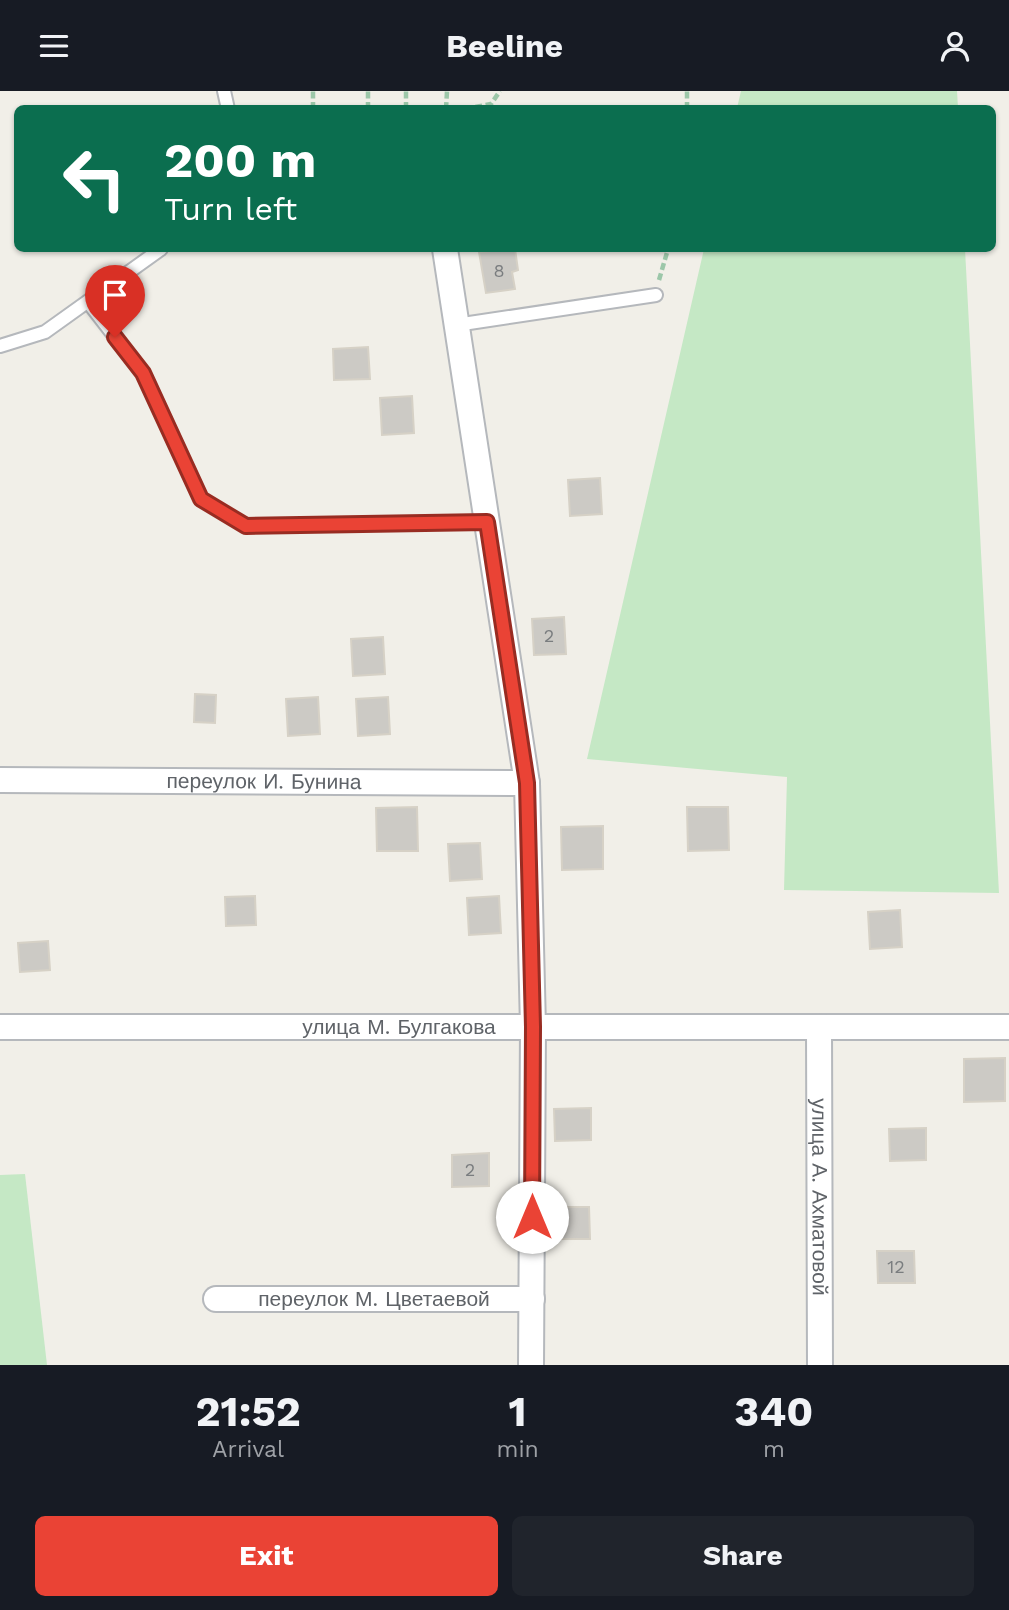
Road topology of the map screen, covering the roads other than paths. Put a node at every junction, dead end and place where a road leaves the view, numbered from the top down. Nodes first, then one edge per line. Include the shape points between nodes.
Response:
1 (157, 252) edge
2 (445, 252) edge
3 (656, 295) road end
4 (88, 302) junction
5 (456, 325) junction
6 (0, 346) edge
7 (487, 522) junction
8 (0, 780) edge
9 (527, 783) junction
10 (0, 1027) edge
11 (533, 1027) junction
12 (819, 1027) junction
13 (1009, 1027) edge
14 (216, 1299) dead end
15 (531, 1299) junction
16 (531, 1365) edge
17 (820, 1365) edge

1 - 4 lane
2 - 5 street
3 - 5 lane
4 - 6 lane via 45,332
4 - 7 lane via 143,373 201,499 246,526
5 - 7 street
7 - 9 street
8 - 9 street, переулок И. Бунина
9 - 11 street
10 - 11 street, улица М. Булгакова
11 - 12 street, улица М. Булгакова
11 - 15 street
12 - 13 street, улица М. Булгакова
12 - 17 street, улица А. Ахматовой
14 - 15 street, переулок М. Цветаевой
15 - 16 street

